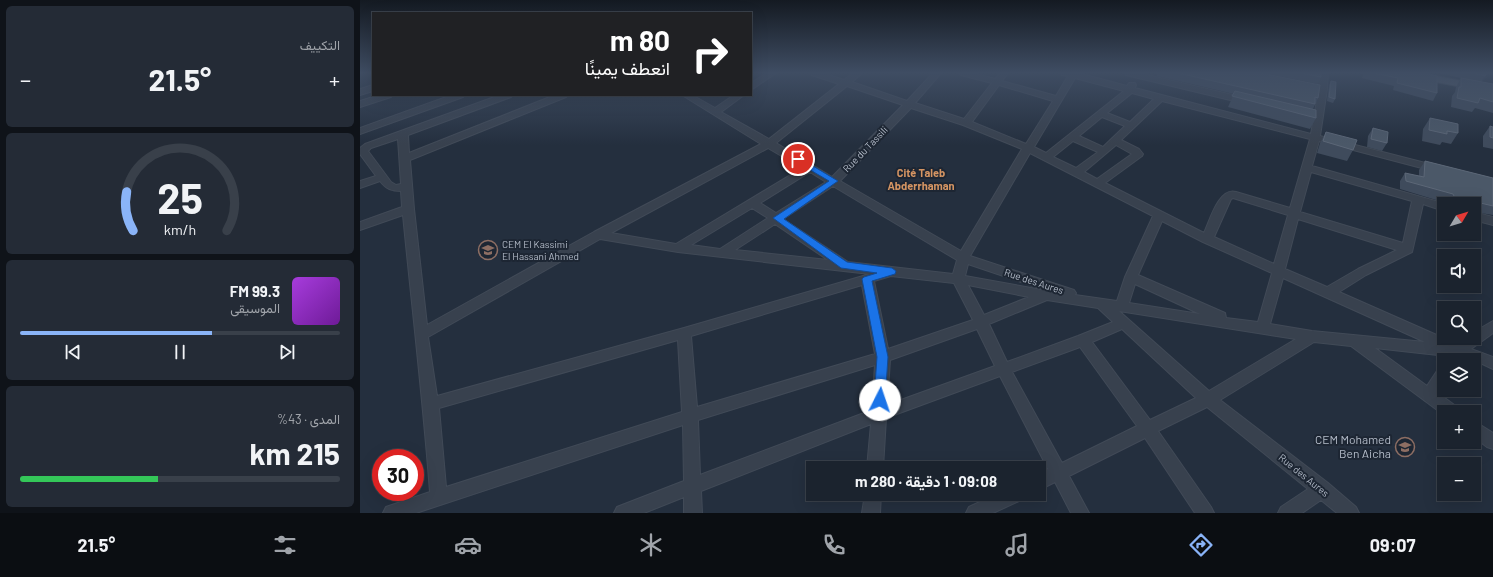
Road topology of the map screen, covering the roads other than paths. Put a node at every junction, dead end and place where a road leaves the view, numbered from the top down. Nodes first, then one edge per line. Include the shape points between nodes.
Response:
1 (381, 97) edge
2 (452, 97) edge
3 (459, 97) edge
4 (503, 97) edge
5 (558, 97) edge
6 (689, 97) edge
7 (737, 97) edge
8 (828, 97) edge
9 (885, 97) edge
10 (915, 97) edge
11 (985, 97) edge
12 (1050, 97) edge
13 (1122, 97) edge
14 (1161, 97) joint
15 (1229, 97) edge
16 (1318, 97) edge
17 (438, 99) edge
18 (1058, 99) joint
19 (361, 103) edge
20 (1257, 104) edge
21 (908, 105) junction
22 (466, 110) junction
23 (715, 112) junction
24 (1101, 114) junction
25 (966, 123) junction
26 (1132, 126) junction
27 (360, 131) edge
28 (403, 134) junction
29 (1072, 137) junction
30 (1315, 137) junction
31 (1116, 141) junction
32 (770, 144) junction
33 (1028, 148) junction
34 (1105, 151) junction
35 (1048, 157) junction
36 (404, 159) junction
37 (811, 167) junction
38 (1307, 168) junction
39 (1077, 172) junction
40 (1450, 173) edge
41 (382, 177) junction
42 (834, 181) junction
43 (1098, 183) junction
44 (360, 185) edge
45 (407, 187) junction
46 (1418, 200) junction
47 (752, 202) junction
48 (1437, 205) edge
49 (408, 209) junction
50 (1295, 213) junction
51 (1159, 215) junction
52 (778, 218) junction
53 (1481, 218) edge
54 (1493, 221) edge
55 (360, 226) edge
56 (598, 235) junction
57 (1207, 239) junction
58 (678, 248) junction
59 (1408, 249) junction
60 (722, 253) junction
61 (963, 258) junction
62 (844, 265) junction
63 (892, 271) junction
64 (1279, 271) junction
65 (1131, 277) junction
66 (867, 279) junction
67 (958, 279) junction
68 (1328, 293) junction
69 (1046, 295) junction
70 (1101, 303) junction
71 (1122, 306) junction
72 (981, 322) junction
73 (1123, 323) junction
74 (1234, 323) junction
75 (1493, 326) edge
76 (1263, 327) junction
77 (684, 333) junction
78 (421, 335) junction
79 (1312, 336) junction
80 (1084, 340) junction
81 (1355, 342) junction
82 (1437, 353) edge
83 (1449, 353) edge
84 (1459, 353) edge
85 (883, 357) junction
86 (1481, 358) edge
87 (1493, 363) edge
88 (1003, 369) junction
89 (1437, 383) edge
90 (1429, 395) junction
91 (1208, 399) junction
92 (431, 404) junction
93 (1443, 405) edge
94 (879, 414) junction
95 (690, 416) junction
96 (1148, 429) junction
97 (1481, 433) edge
98 (1493, 442) edge
99 (876, 461) edge
100 (1060, 473) junction
101 (1046, 479) edge
102 (693, 487) junction
103 (1322, 489) junction
104 (439, 497) junction
105 (872, 501) edge
106 (1000, 501) edge
107 (400, 512) edge
108 (622, 513) edge
109 (693, 513) edge
110 (871, 513) edge
111 (974, 513) edge
112 (1080, 513) edge
113 (1205, 513) edge
114 (1287, 513) edge
115 (1350, 513) edge

1 - 19 street
2 - 17 street
3 - 22 street
4 - 22 street
5 - 36 street
6 - 23 street, Rue des Aures
7 - 23 street
8 - 32 street
9 - 21 street
10 - 21 street, Rue du Tassili
11 - 25 street
12 - 18 street
13 - 24 street
14 - 26 street
14 - 30 street
15 - 20 street
16 - 30 street via 1314,117
17 - 27 street
18 - 33 street
21 - 25 street
21 - 42 street, Rue du Tassili
22 - 28 street
23 - 32 street, Rue des Aures
24 - 26 street
24 - 29 street
25 - 33 street
26 - 31 street
28 - 36 street
28 - 41 street via 373,144 363,151
29 - 34 street
29 - 35 street
30 - 38 street
30 - 40 street
31 - 34 street
31 - 43 street via 1138,154
32 - 37 street, Rue des Aures
32 - 56 street
33 - 35 street
33 - 61 street
34 - 39 street
35 - 39 street
36 - 45 street
37 - 42 street, Rue des Aures
37 - 47 street
38 - 46 street
38 - 50 street
39 - 43 street
41 - 44 street
41 - 45 street via 394,188
42 - 52 street, Rue du Tassili
42 - 61 street, Rue des Aures
43 - 51 street
45 - 49 street
46 - 48 street
46 - 59 street
47 - 52 street
47 - 58 street
49 - 55 street
49 - 78 street
50 - 57 street via 1236,195 1228,195
50 - 59 street
50 - 64 street
51 - 57 street
51 - 65 street
52 - 60 street, Rue du Tassili
52 - 62 street
53 - 54 street
56 - 58 street
56 - 78 street
57 - 64 street
58 - 60 street
59 - 68 street via 1362,272
60 - 62 street
61 - 67 street
61 - 70 street, Rue des Aures
62 - 63 street
63 - 66 street
63 - 67 street
64 - 68 street
64 - 76 street
65 - 71 street
65 - 74 street
66 - 77 street
66 - 85 street
67 - 69 street
67 - 72 street
68 - 83 street
69 - 70 street
69 - 72 street
70 - 71 street
70 - 73 street, Rue des Aures
71 - 74 street
72 - 85 street
72 - 88 street
73 - 80 street
73 - 91 street, Rue des Aures
74 - 76 street
75 - 84 street
76 - 79 street
77 - 92 street
77 - 95 street
78 - 92 street
79 - 81 street
79 - 91 street
80 - 88 street
80 - 96 street
81 - 82 street
81 - 90 street
85 - 94 street
85 - 95 street
86 - 87 street
88 - 94 street
88 - 100 street
89 - 90 street
90 - 93 street
91 - 96 street
91 - 103 street, Rue des Aures
92 - 104 street
94 - 99 street
94 - 102 street
95 - 102 street
95 - 104 street
96 - 100 street
96 - 113 street
97 - 98 street
100 - 101 street
100 - 112 street
102 - 108 street
102 - 109 street
103 - 114 street
103 - 115 street, Rue des Aures
104 - 107 street
105 - 110 street
106 - 111 street

